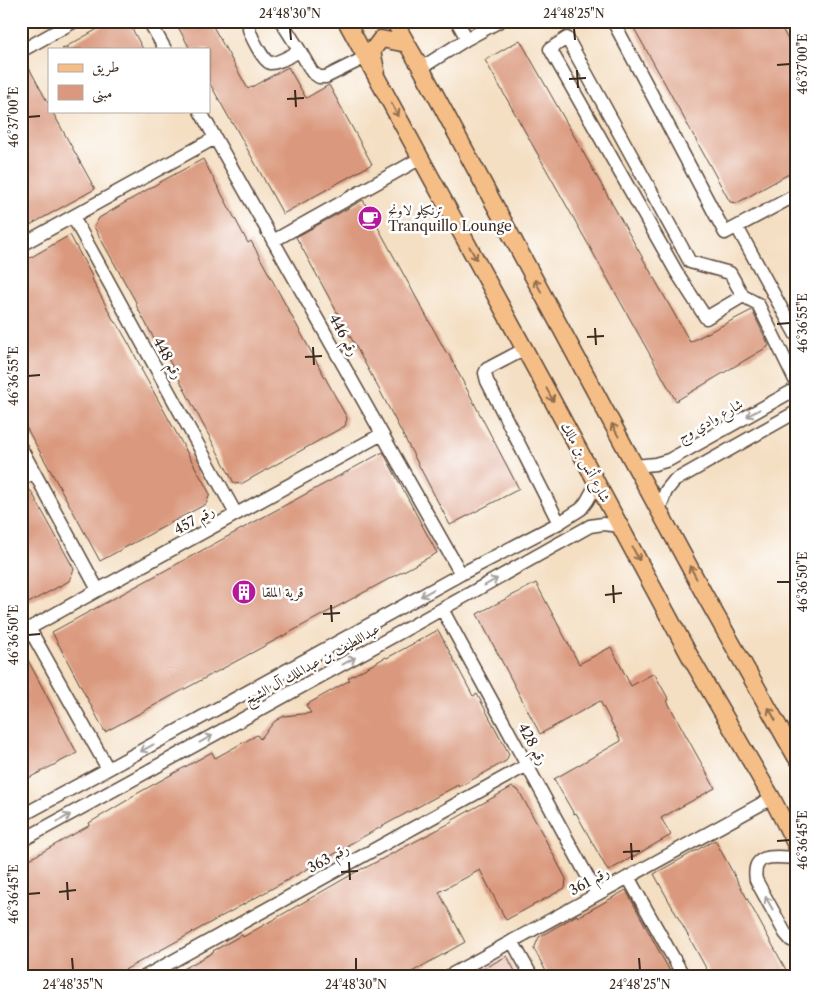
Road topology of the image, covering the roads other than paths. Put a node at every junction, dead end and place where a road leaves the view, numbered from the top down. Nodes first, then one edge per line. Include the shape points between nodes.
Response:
1 (75, 21) edge
2 (149, 21) edge
3 (250, 21) edge
4 (280, 21) edge
5 (346, 21) edge
6 (394, 21) edge
7 (457, 21) edge
8 (500, 21) edge
9 (613, 21) edge
10 (792, 21) edge
11 (796, 28) edge
12 (467, 39) junction
13 (407, 44) junction
14 (164, 48) edge
15 (300, 50) junction
16 (21, 51) edge
17 (366, 58) junction
18 (421, 68) junction
19 (377, 78) junction
20 (201, 112) edge
21 (215, 138) junction
22 (421, 158) junction
23 (643, 175) junction
24 (626, 184) junction
25 (796, 195) edge
26 (73, 217) junction
27 (737, 227) junction
28 (273, 241) junction
29 (21, 245) edge
30 (690, 262) junction
31 (677, 273) junction
32 (743, 296) junction
33 (796, 336) edge
34 (525, 349) junction
35 (796, 382) edge
36 (796, 389) edge
37 (796, 412) edge
38 (382, 434) junction
39 (21, 448) edge
40 (688, 450) junction
41 (634, 466) junction
42 (698, 468) junction
43 (34, 472) junction
44 (21, 480) edge
45 (596, 482) junction
46 (659, 510) junction
47 (236, 514) junction
48 (554, 525) junction
49 (621, 526) junction
50 (559, 543) junction
51 (461, 574) junction
52 (98, 590) junction
53 (400, 608) junction
54 (442, 609) junction
55 (410, 627) junction
56 (25, 631) edge
57 (796, 757) edge
58 (527, 765) junction
59 (108, 769) junction
60 (772, 798) junction
61 (21, 816) edge
62 (21, 841) edge
63 (796, 845) edge
64 (796, 858) edge
65 (628, 877) junction
66 (597, 894) junction
67 (512, 941) junction
68 (796, 942) edge
69 (144, 977) edge
70 (447, 977) edge
71 (532, 977) edge
72 (684, 977) edge

1 - 16 street
2 - 14 street
3 - 15 street via 250,31 269,62 276,62
4 - 15 street
5 - 17 main road, شارع أنس بن مالك
6 - 13 main road
7 - 12 street
8 - 12 street
9 - 27 street via 725,233
10 - 11 street
12 - 18 street
13 - 18 main road
13 - 19 main road, شارع أنس بن مالك via 381,39 372,50
15 - 17 street via 319,78
17 - 19 main road, شارع أنس بن مالك
41 -> 18 main road
19 -> 22 main road, شارع أنس بن مالك
20 - 21 street, رقم 446
21 - 26 street
21 - 28 street, رقم 446
22 - 28 street
22 -> 34 main road, شارع أنس بن مالك
23 - 24 street
23 - 24 street via 567,38 550,49
23 - 30 street
24 - 31 street
25 - 27 street
26 - 29 street
26 - 47 street, رقم 448
27 - 33 street
28 - 38 street, رقم 446
30 - 31 street
30 - 32 street via 730,273
31 - 32 street via 706,318
32 - 35 street via 758,304
34 -> 45 main road, شارع أنس بن مالك
34 - 48 street via 485,373
36 -> 40 street, شارع وادي وج
37 - 42 street
38 - 47 street, رقم 457
38 - 51 street, رقم 446
39 - 43 street
40 - 41 street, شارع وادي وج via 663,462
40 - 42 street
41 - 46 main road
42 - 46 street via 670,485
43 - 44 street
43 - 52 street
45 - 48 street, عبداللطيف بن عبدالملك آل الشيخ via 581,509
45 - 49 main road, شارع أنس بن مالك
57 -> 46 main road
47 - 52 street, رقم 457
48 - 50 street via 566,532
48 - 51 street, عبداللطيف بن عبدالملك آل الشيخ
49 - 50 street, عبداللطيف بن عبدالملك آل الشيخ via 590,526
49 -> 60 main road, شارع أنس بن مالك via 692,660
54 -> 50 street, عبداللطيف بن عبدالملك آل الشيخ
51 -> 53 street, عبداللطيف بن عبدالملك آل الشيخ
52 - 56 street, رقم 457
53 - 55 street
53 -> 59 street, عبداللطيف بن عبدالملك آل الشيخ
54 - 55 street, عبداللطيف بن عبدالملك آل الشيخ
54 - 58 street, رقم 428
62 -> 55 street, عبداللطيف بن عبدالملك آل الشيخ
56 - 59 street
58 - 66 street, رقم 428
58 - 69 street, رقم 363
59 - 61 street, عبداللطيف بن عبدالملك آل الشيخ
60 - 63 main road, شارع أنس بن مالك
60 - 65 street, رقم 361
68 -> 64 street via 785,934 755,873 759,861 766,857
65 - 66 street, رقم 361
65 - 72 street
66 - 67 street, رقم 361
67 - 70 street, رقم 361
67 - 71 street

